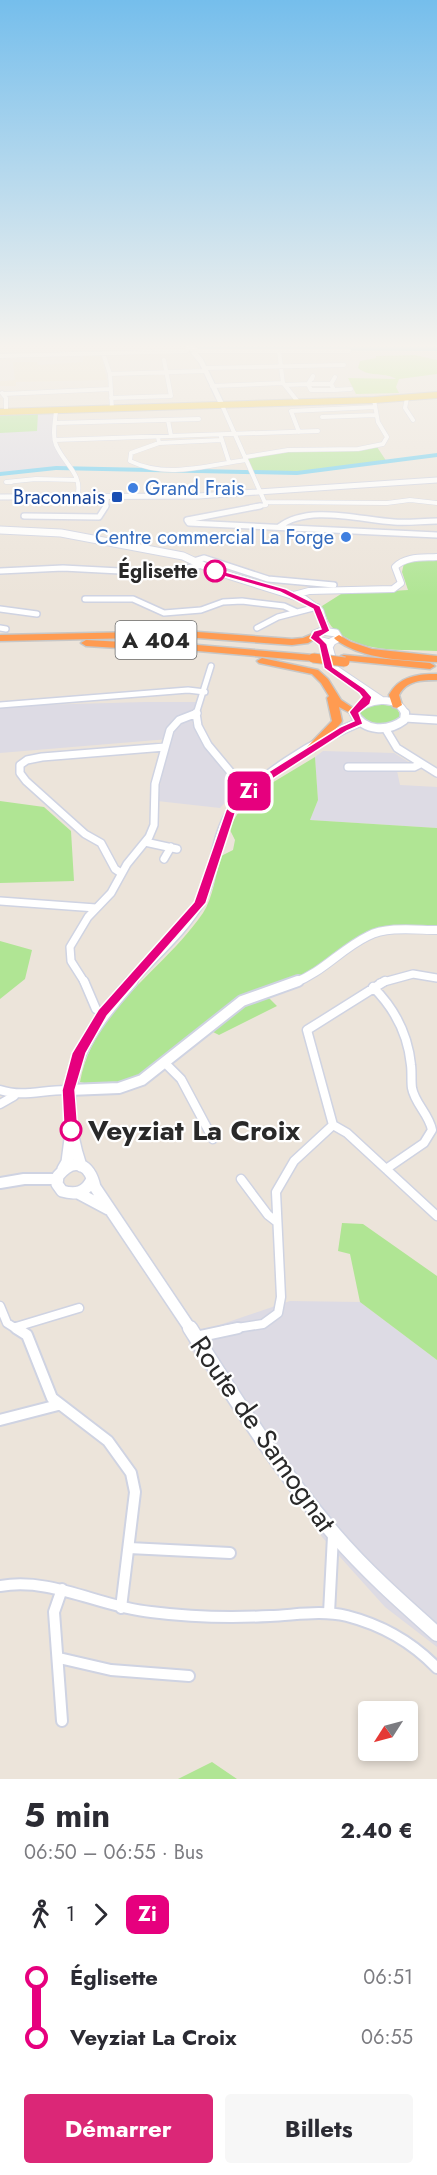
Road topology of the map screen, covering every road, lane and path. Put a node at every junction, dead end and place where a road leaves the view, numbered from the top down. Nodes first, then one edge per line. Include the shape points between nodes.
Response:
1 (55, 430) edge
2 (81, 430) edge
3 (170, 430) edge
4 (233, 430) edge
5 (384, 430) edge
6 (299, 432) joint
7 (318, 432) dead end
8 (235, 434) junction
9 (171, 436) junction
10 (158, 437) junction
11 (221, 438) junction
12 (81, 439) junction
13 (55, 440) junction
14 (159, 443) junction
15 (246, 458) junction
16 (229, 462) junction
17 (77, 480) junction
18 (437, 480) edge
19 (12, 482) dead end
20 (261, 492) junction
21 (0, 497) edge
22 (77, 497) junction
23 (107, 497) junction
24 (265, 502) junction
25 (437, 502) edge
26 (24, 516) dead end
27 (437, 521) edge
28 (399, 523) junction
29 (279, 527) junction
30 (0, 530) edge
31 (398, 534) junction
32 (437, 535) edge
33 (135, 540) dead end
34 (115, 544) junction
35 (437, 556) edge
36 (194, 561) junction
37 (203, 565) junction
38 (0, 571) edge
39 (334, 585) dead end
40 (324, 591) junction
41 (294, 595) junction
42 (85, 599) dead end
43 (304, 599) junction
44 (316, 607) junction
45 (0, 609) edge
46 (297, 612) junction
47 (37, 614) dead end
48 (257, 628) dead end
49 (326, 631) junction
50 (0, 639) edge
51 (318, 639) junction
52 (335, 640) junction
53 (76, 642) junction
54 (312, 656) junction
55 (437, 659) edge
56 (211, 666) dead end
57 (437, 668) edge
58 (437, 677) edge
59 (330, 691) junction
60 (205, 692) junction
61 (382, 701) junction
62 (366, 702) junction
63 (0, 705) edge
64 (398, 705) junction
65 (354, 712) junction
66 (197, 713) junction
67 (405, 718) junction
68 (437, 720) edge
69 (360, 722) junction
70 (385, 728) junction
71 (165, 747) junction
72 (311, 749) junction
73 (420, 764) junction
74 (348, 767) dead end
75 (437, 773) edge
76 (243, 789) junction
77 (145, 842) junction
78 (164, 859) dead end
79 (122, 873) junction
80 (0, 901) edge
81 (96, 908) junction
82 (437, 930) edge
83 (437, 978) edge
84 (373, 987) junction
85 (102, 1013) junction
86 (165, 1063) junction
87 (0, 1090) edge
88 (69, 1090) junction
89 (14, 1096) junction
90 (0, 1104) edge
91 (333, 1125) junction
92 (71, 1133) junction
93 (213, 1139) dead end
94 (81, 1166) junction
95 (386, 1169) junction
96 (60, 1174) junction
97 (92, 1179) junction
98 (241, 1179) dead end
99 (0, 1183) edge
100 (78, 1193) junction
101 (114, 1213) junction
102 (437, 1216) edge
103 (277, 1222) junction
104 (0, 1306) edge
105 (79, 1308) dead end
106 (8, 1325) edge
107 (195, 1337) junction
108 (58, 1405) junction
109 (0, 1420) edge
110 (333, 1536) junction
111 (129, 1548) junction
112 (230, 1553) dead end
113 (0, 1586) edge
114 (62, 1589) junction
115 (121, 1608) junction
116 (329, 1613) junction
117 (437, 1634) edge
118 (59, 1658) junction
119 (437, 1668) edge
120 (189, 1676) dead end
121 (62, 1721) dead end

1 - 13 street
2 - 12 street
3 - 9 street
4 - 8 street
5 - 15 street via 388,439 377,447 288,450
6 - 7 street
6 - 8 street
8 - 11 street
8 - 15 street
9 - 10 street
9 - 11 street
10 - 12 street
10 - 14 street
11 - 14 street
11 - 16 street
12 - 13 street
13 - 17 street
14 - 16 street via 137,450 128,459 142,466 168,469
15 - 16 street
15 - 20 street
17 - 19 street
17 - 22 street
18 - 20 main road
20 - 23 main road
20 - 24 street
21 - 22 main road
22 - 23 main road
23 - 26 street via 106,508 99,517
24 - 25 street
24 - 29 street via 263,507 192,517 187,521 194,525
27 - 28 street
28 - 29 street via 310,516 283,522
28 - 31 street
29 - 31 street
30 - 34 main road via 54,533
31 - 32 street
33 - 34 street
34 - 36 main road via 176,554
35 - 40 street via 397,564 401,583 395,589
36 - 37 main road
36 - 39 street via 204,558 268,579
37 - 38 street via 158,573 63,568
37 - 41 main road
40 - 41 street
40 - 43 street
41 - 43 main road
42 - 46 street via 134,599 165,613 242,601 284,606
43 - 44 main road
44 - 46 street
44 - 49 main road
45 - 47 street
46 - 48 street
49 - 51 main road
49 - 52 main road via 336,633
50 - 51 highway via 184,634 296,642
50 - 53 highway, A 404
50 - 54 highway, A 404 via 151,640
51 - 52 main road
51 - 62 main road via 329,668 362,691
52 - 55 highway via 363,649
52 - 61 main road via 329,647 335,669
53 - 54 highway, A 404 via 168,644
53 - 59 highway via 299,666 318,673
54 - 57 highway, A 404, bridge
56 - 60 street
58 - 64 highway via 418,678 401,685 394,695
59 - 65 highway via 337,702
59 - 72 highway via 337,722
60 - 63 street
60 - 66 street
61 - 62 main road
61 - 64 main road
62 - 65 main road
64 - 67 main road
65 - 69 main road
66 - 71 street via 173,724
66 - 76 street via 203,739
67 - 68 street
67 - 70 main road via 399,725
69 - 70 main road
69 - 72 main road
70 - 73 street via 397,748
71 - 77 street via 153,792 154,825
71 - 79 street via 42,757 20,765 26,781 100,843 117,872
72 - 76 main road
73 - 74 street
73 - 75 street
76 - 85 main road via 227,817 206,890 195,910
77 - 78 street via 174,848
77 - 79 street
79 - 81 street via 111,893
80 - 81 street
81 - 85 street via 80,928 69,955 89,988 95,1008
82 - 86 street via 391,931 369,936 312,976 242,1001
83 - 84 street via 413,974
84 - 91 street via 308,1030
84 - 95 street via 385,998 404,1029 412,1086 428,1112 432,1130 424,1143
85 - 88 main road via 79,1053
86 - 88 street via 129,1086
86 - 93 street via 181,1079
87 - 89 street
88 - 89 street via 49,1089
88 - 92 main road
89 - 90 street
91 - 95 street
91 - 103 street via 303,1151 281,1181 276,1192
92 - 94 main road
92 - 96 main road via 67,1162
94 - 96 main road via 71,1165
94 - 97 main road via 89,1170
95 - 102 street
96 - 99 street
96 - 100 main road via 62,1191
97 - 100 main road via 88,1188
97 - 101 main road, Route de Samognat
98 - 103 street
100 - 101 main road, Route de Samognat
101 - 107 main road, Route de Samognat
103 - 107 street via 281,1303 275,1317 256,1326 226,1327
104 - 106 street
105 - 106 street
106 - 108 street via 27,1335 48,1391
107 - 110 main road, Route de Samognat via 281,1467
108 - 109 street
108 - 111 street via 108,1441 131,1473 135,1492
110 - 116 street
110 - 117 main road, Route de Samognat via 400,1604
111 - 112 street
111 - 115 street
113 - 114 street via 33,1582
114 - 115 street
114 - 118 street via 54,1612
115 - 116 street via 252,1616
116 - 119 street via 386,1630 423,1653
118 - 120 street via 111,1670
118 - 121 street

